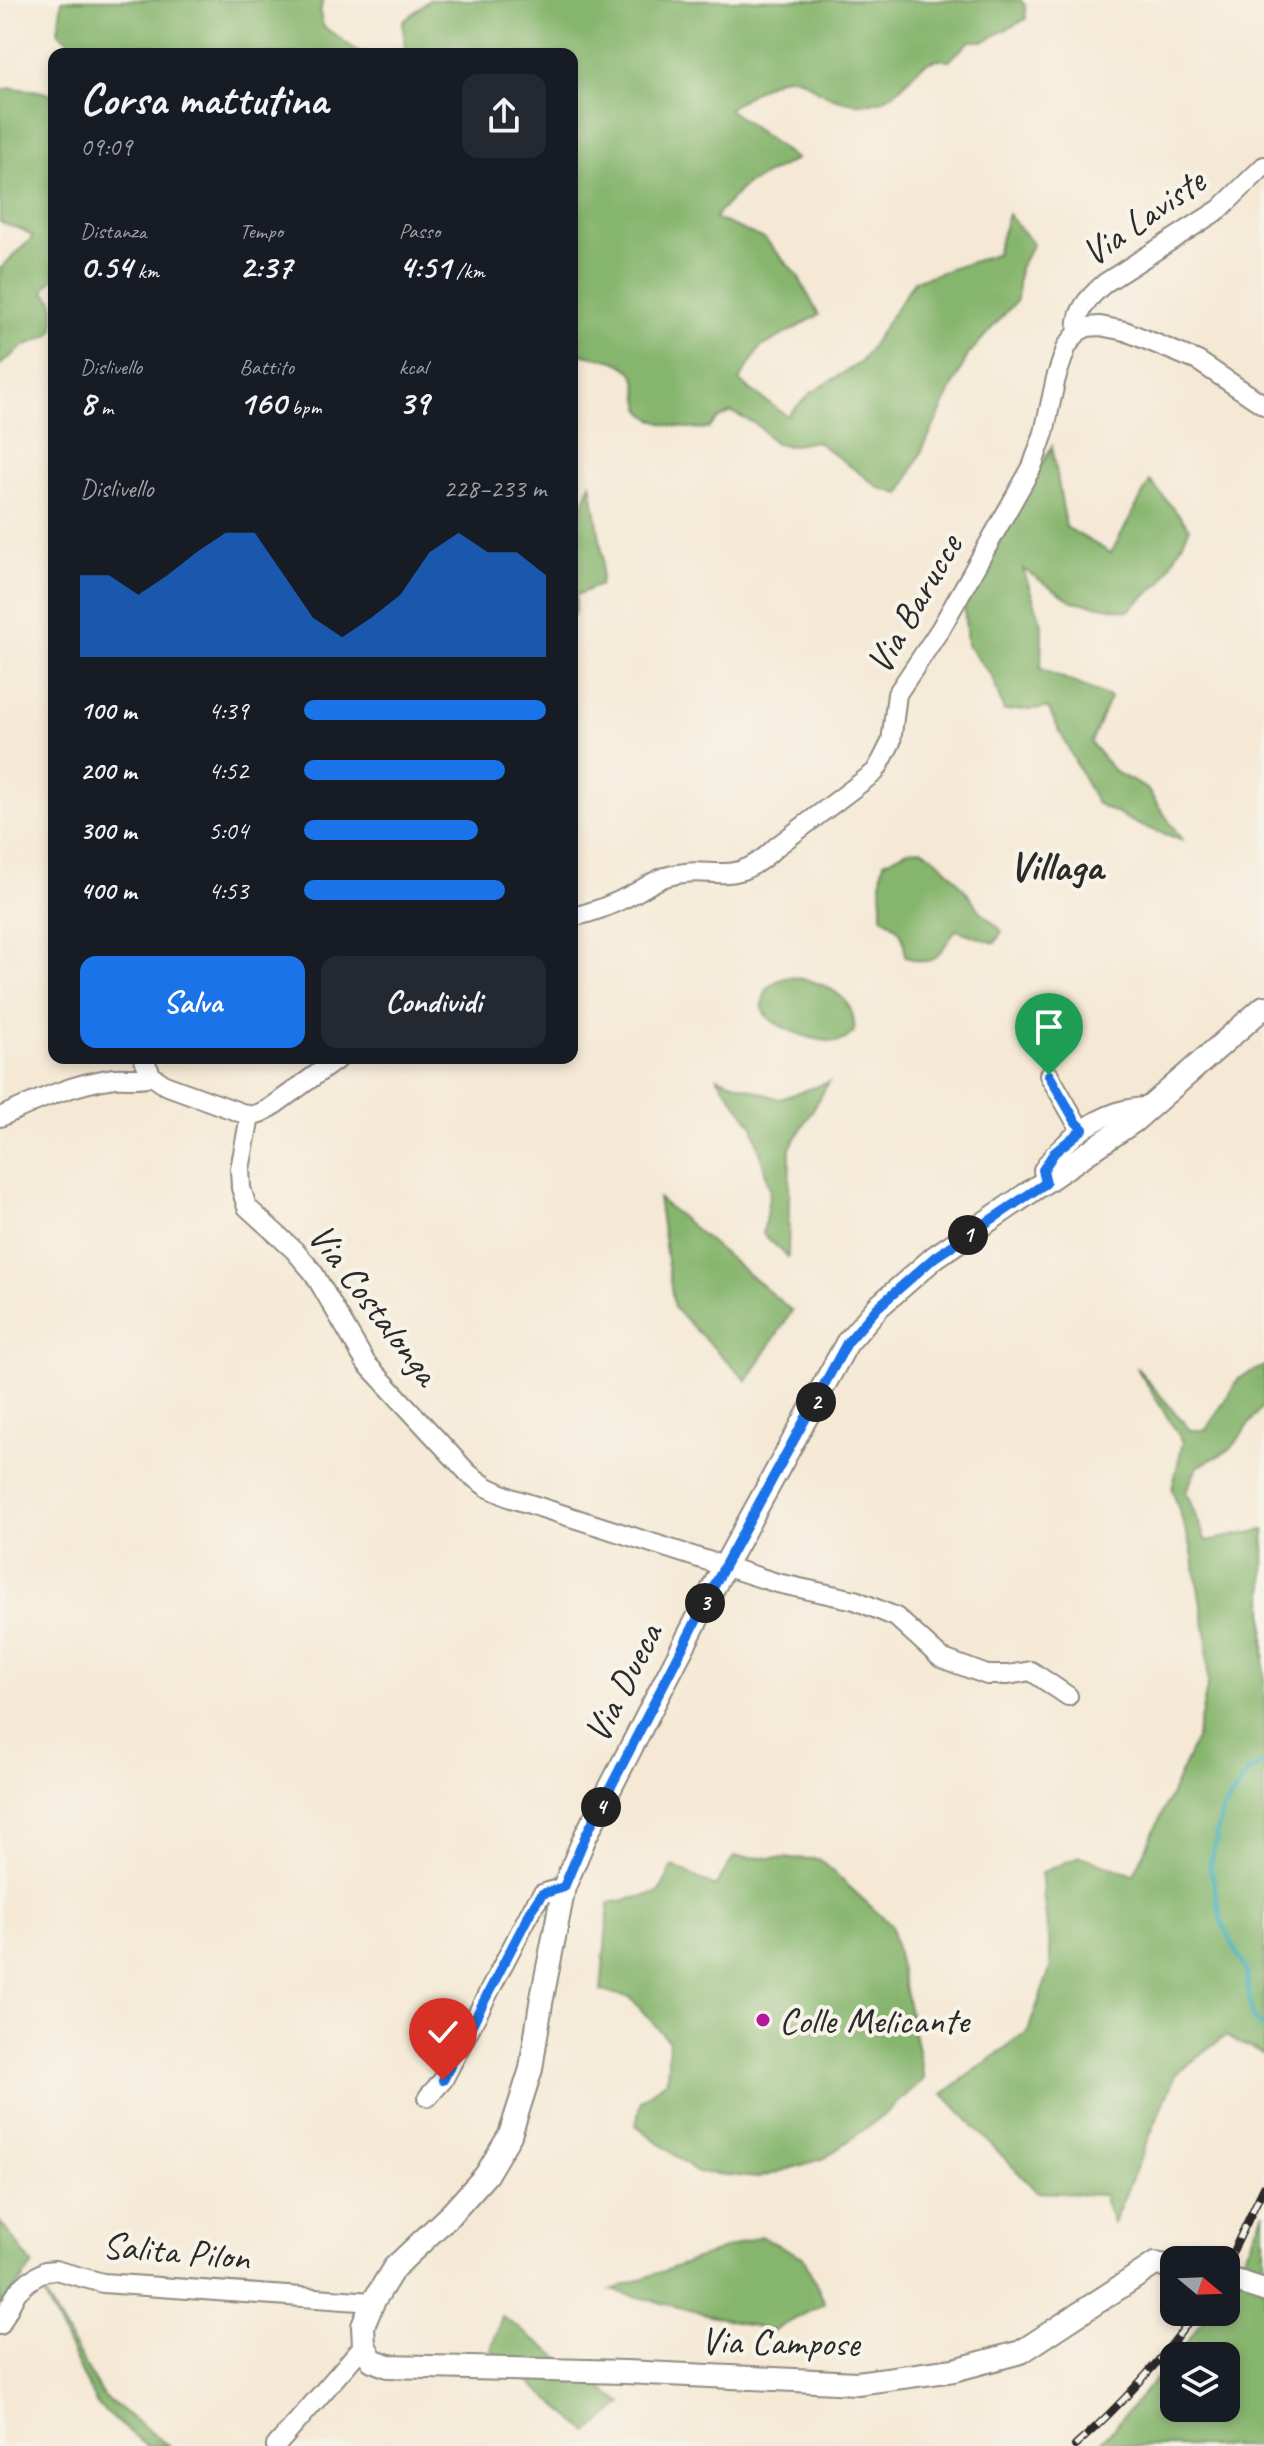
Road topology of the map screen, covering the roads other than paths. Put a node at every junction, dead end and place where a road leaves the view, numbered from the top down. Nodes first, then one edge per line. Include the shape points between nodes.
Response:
1 (1264, 166) edge
2 (1078, 332) junction
3 (1264, 405) edge
4 (578, 915) edge
5 (1264, 1007) edge
6 (146, 1064) edge
7 (331, 1064) edge
8 (1049, 1075) dead end
9 (152, 1076) junction
10 (1153, 1106) junction
11 (250, 1116) junction
12 (0, 1117) edge
13 (1083, 1129) junction
14 (1046, 1183) junction
15 (724, 1567) junction
16 (1068, 1696) dead end
17 (564, 1887) junction
18 (428, 2097) dead end
19 (1160, 2265) edge
20 (1240, 2282) edge
21 (1264, 2290) edge
22 (373, 2302) junction
23 (0, 2325) edge
24 (364, 2345) junction
25 (276, 2446) edge

1 - 2 street, Via Laviste via 1220,209 1089,297 1076,322
2 - 3 street via 1100,326 1125,331 1198,361
2 - 4 street, Via Barucce via 1056,378 1032,467 941,628 897,694 891,742 875,772 762,861 732,874 667,876
5 - 10 street, Via Dueca
6 - 9 street
7 - 11 street via 270,1108
8 - 13 street
9 - 11 street
9 - 12 street via 58,1091
10 - 13 street via 1120,1111
10 - 14 street, Via Dueca
11 - 15 street, Via Costalonga via 240,1169 247,1207 313,1272 366,1363 469,1474 511,1498
13 - 14 street via 1054,1153 1043,1170
14 - 15 street, Via Dueca via 935,1257 878,1307 847,1343
15 - 16 street, Via Costalonga via 855,1600 896,1617 941,1658 987,1675 1031,1671
15 - 17 street, Via Dueca
17 - 18 street via 542,1894 533,1907 443,2080
17 - 22 street, Via Dueca via 531,2069 510,2135 486,2175 394,2268
19 - 24 street, Via Campose via 1021,2352 954,2370 857,2383 388,2366 372,2360
20 - 21 street
22 - 23 street, Salita Pilon via 103,2283 55,2270 45,2271 17,2292
22 - 24 street, Via Dueca via 363,2326
24 - 25 street

